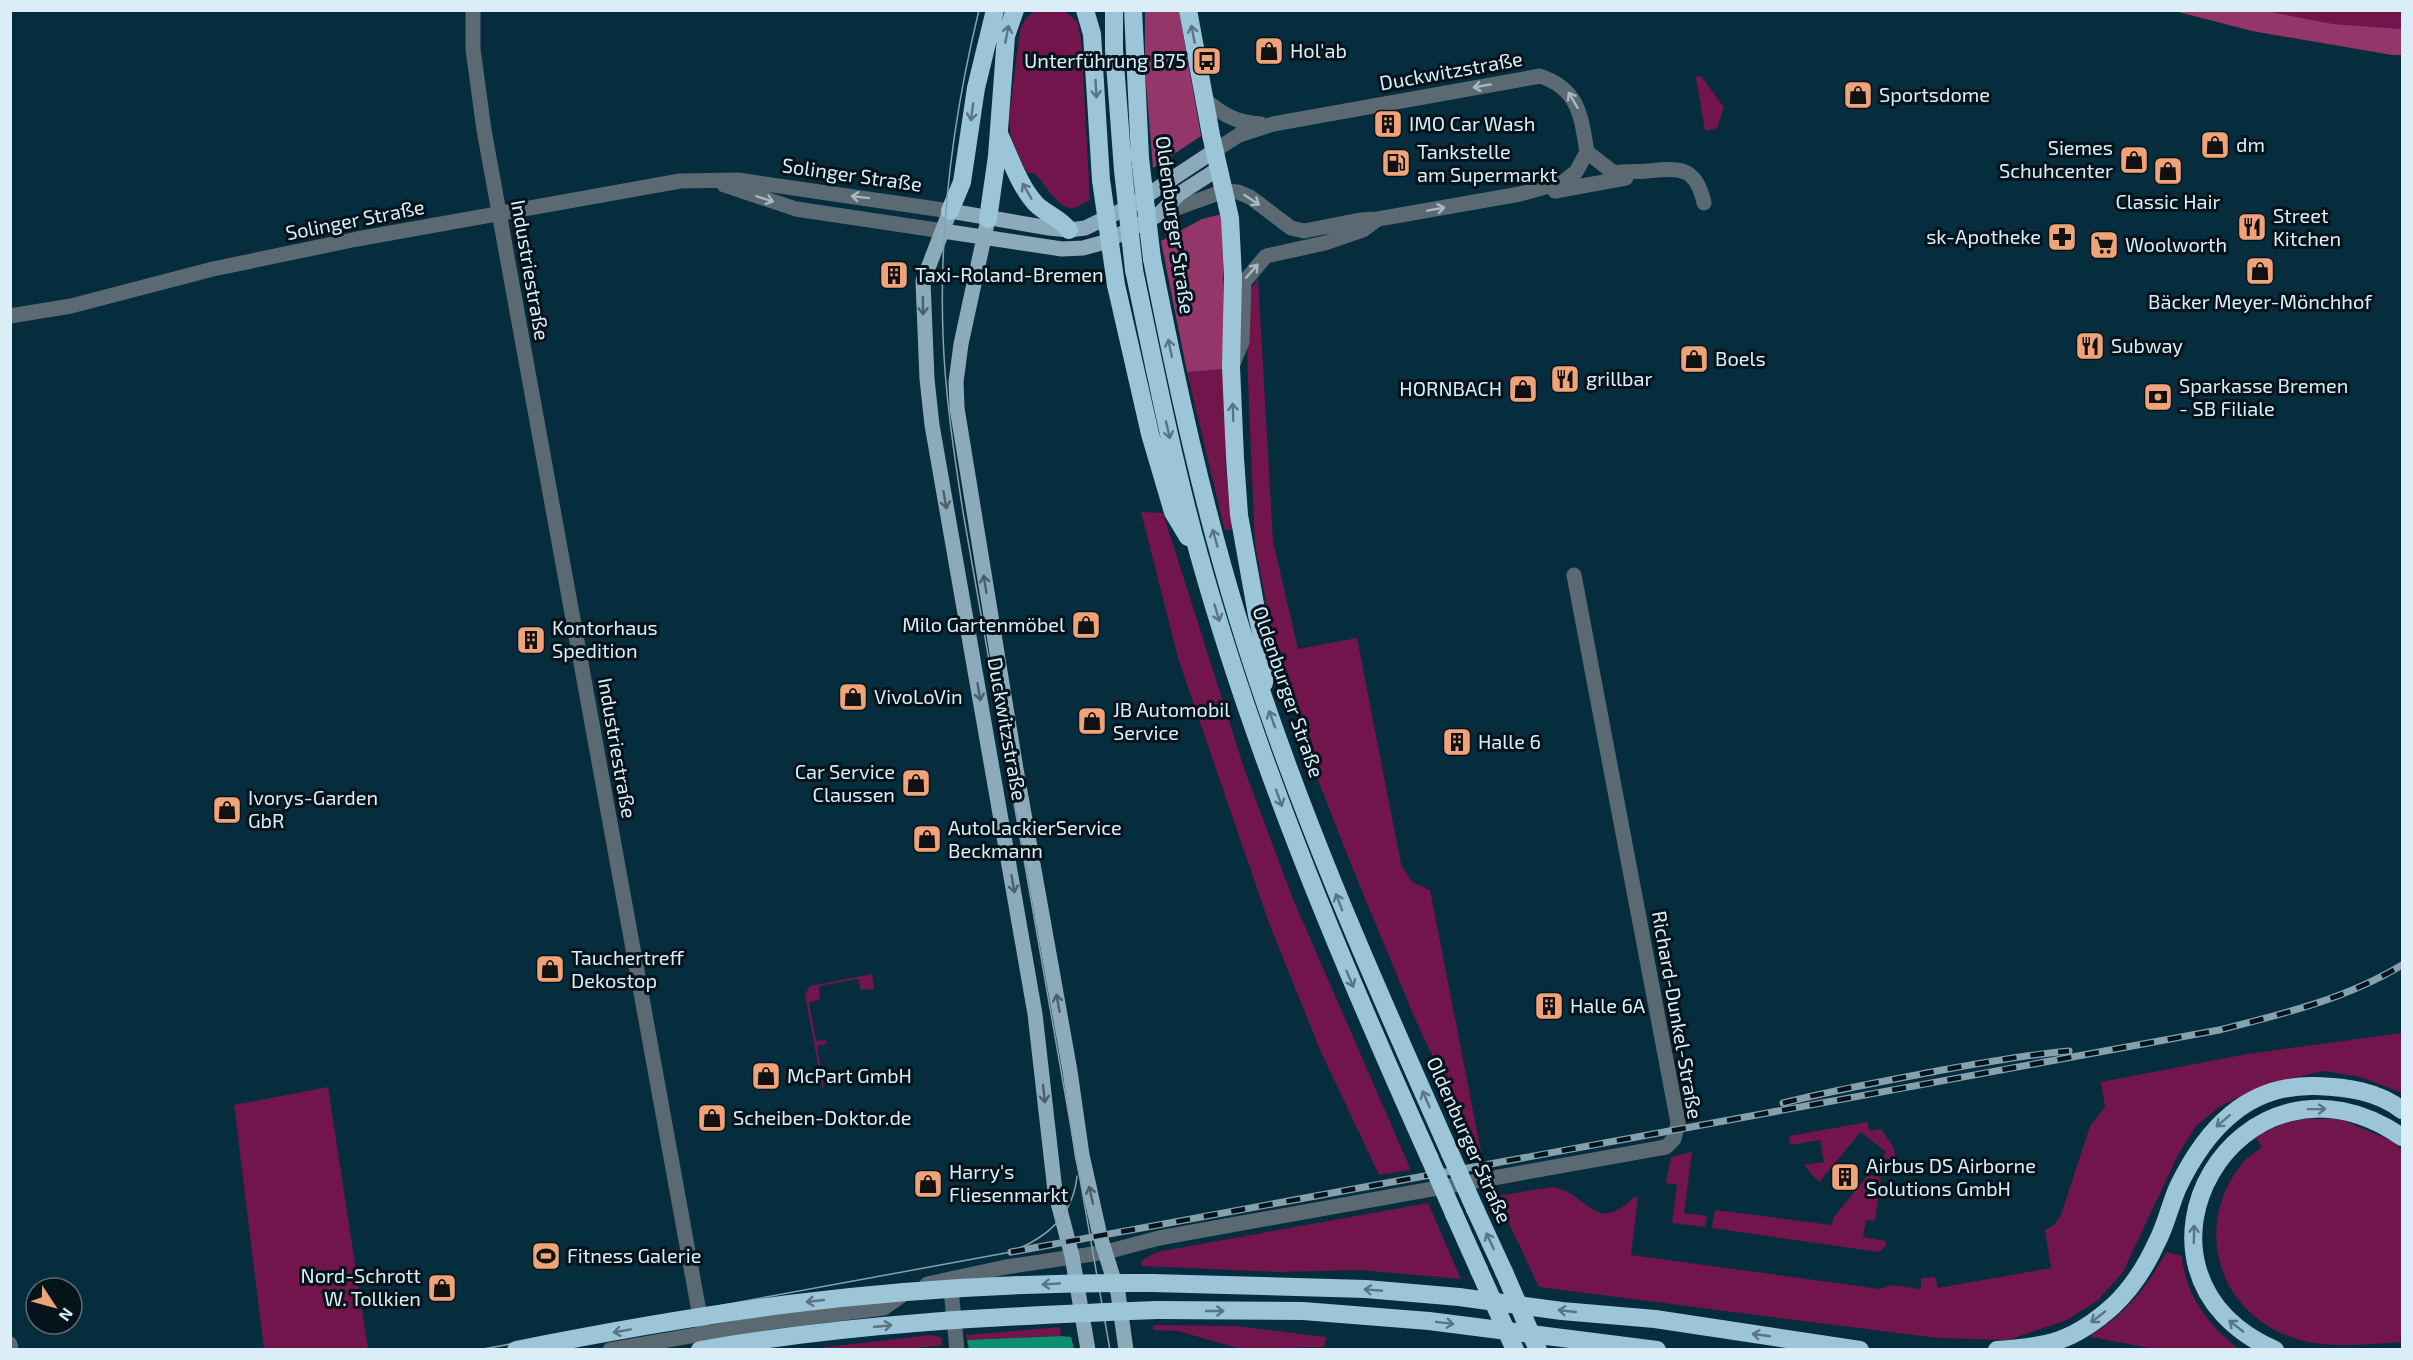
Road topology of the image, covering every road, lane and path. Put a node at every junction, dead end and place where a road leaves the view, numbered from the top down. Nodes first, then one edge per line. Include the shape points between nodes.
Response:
1 (473, 10) edge
2 (995, 10) edge
3 (1015, 10) edge
4 (1085, 10) edge
5 (1114, 10) edge
6 (1133, 10) edge
7 (1188, 10) edge
8 (1204, 99) junction
9 (1273, 124) junction
10 (999, 134) junction
11 (1587, 152) junction
12 (1216, 160) junction
13 (1644, 171) junction
14 (709, 180) junction
15 (1224, 191) junction
16 (1520, 194) junction
17 (1704, 203) dead end
18 (950, 211) junction
19 (499, 215) junction
20 (1158, 215) junction
21 (988, 219) junction
22 (1378, 219) junction
23 (1069, 230) junction
24 (943, 231) junction
25 (984, 238) junction
26 (10, 316) edge
27 (1231, 367) junction
28 (1200, 557) junction
29 (1574, 575) dead end
30 (1263, 694) junction
31 (2403, 1110) edge
32 (2403, 1137) edge
33 (1106, 1252) junction
34 (1072, 1256) junction
35 (950, 1279) junction
36 (702, 1341) edge
37 (956, 1343) edge
38 (10, 1344) edge
39 (11, 1350) edge
40 (516, 1350) edge
41 (610, 1350) edge
42 (706, 1350) edge
43 (1088, 1350) edge
44 (1126, 1350) edge
45 (1515, 1350) edge
46 (1538, 1350) edge
47 (1657, 1350) edge
48 (1860, 1350) edge
49 (1997, 1350) edge
50 (2276, 1350) edge

1 - 19 street, Industriestraße via 477,90
2 -> 18 highway via 976,88 962,182
10 -> 3 highway via 1006,36
4 -> 28 highway, bridge via 1092,33 1101,180 1116,285 1150,434 1173,512
5 -> 28 highway, Oldenburger Straße, bridge via 1123,170 1134,270 1159,394
30 -> 6 highway, Oldenburger Straße, bridge via 1205,504 1152,259 1140,158
8 -> 7 highway
8 - 9 street, Duckwitzstraße via 1231,119
8 - 12 highway
11 -> 9 street, Duckwitzstraße via 1578,108 1570,93 1540,76
9 - 12 street, Duckwitzstraße via 1239,135
10 - 21 highway
23 -> 10 highway via 1034,202
11 - 13 street via 1614,172
11 - 16 street via 1576,172 1563,182
12 - 15 highway
12 - 20 main road, Duckwitzstraße
12 - 23 main road, Duckwitzstraße via 1085,228
13 - 16 street via 1632,177
13 - 17 street via 1681,169 1700,187
18 -> 14 street, Solinger Straße via 760,183
14 - 19 street, Solinger Straße via 674,182
14 -> 24 street, Solinger Straße via 796,209
15 - 20 street, Duckwitzstraße
15 -> 22 street via 1250,197 1291,228 1304,231
15 - 27 highway via 1230,218 1233,277
22 -> 16 street
18 - 21 main road, Solinger Straße
18 - 24 main road, Duckwitzstraße
19 - 26 street, Solinger Straße via 324,246 213,269 71,306
19 - 36 street, Industriestraße
20 - 25 main road, Duckwitzstraße via 1105,242 1083,248 1062,249
21 - 23 main road, Duckwitzstraße
21 - 25 main road, Duckwitzstraße
27 -> 22 street via 1242,342 1244,282 1266,256 1325,243 1363,230
24 - 25 main road, Solinger Straße
24 -> 34 main road, Duckwitzstraße via 923,281 932,425 1033,1003 1055,1191
33 -> 25 main road, Duckwitzstraße via 1082,1155 957,408 956,382 962,344
30 -> 27 highway via 1266,652 1239,515
28 -> 45 highway, Oldenburger Straße, bridge via 1263,755 1308,876 1360,1003
29 - 33 street, Richard-Dunkel-Straße via 1678,1123 1674,1139 1666,1147 1159,1238
46 -> 30 highway, Oldenburger Straße, bridge via 1347,922
31 -> 49 highway via 2366,1091 2334,1086 2273,1092 2247,1103 2219,1123 2199,1149 2178,1188 2157,1242 2114,1305 2058,1342
50 -> 32 highway via 2228,1319 2206,1291 2193,1250 2194,1218 2202,1191 2218,1162 2237,1139 2286,1111 2336,1109 2360,1113
33 - 34 street
33 - 44 main road, Duckwitzstraße via 1118,1293
34 - 35 street
34 - 43 main road, Duckwitzstraße
35 - 36 street via 913,1287 884,1308 770,1322
35 - 37 street
36 - 41 street
36 - 42 street, Industriestraße
36 -> 47 highway, bridge via 1032,1315 1156,1310 1303,1311 1429,1321
38 - 39 street
48 -> 40 highway, bridge via 1655,1319 1366,1289 1152,1282 1034,1285 802,1303 716,1314

